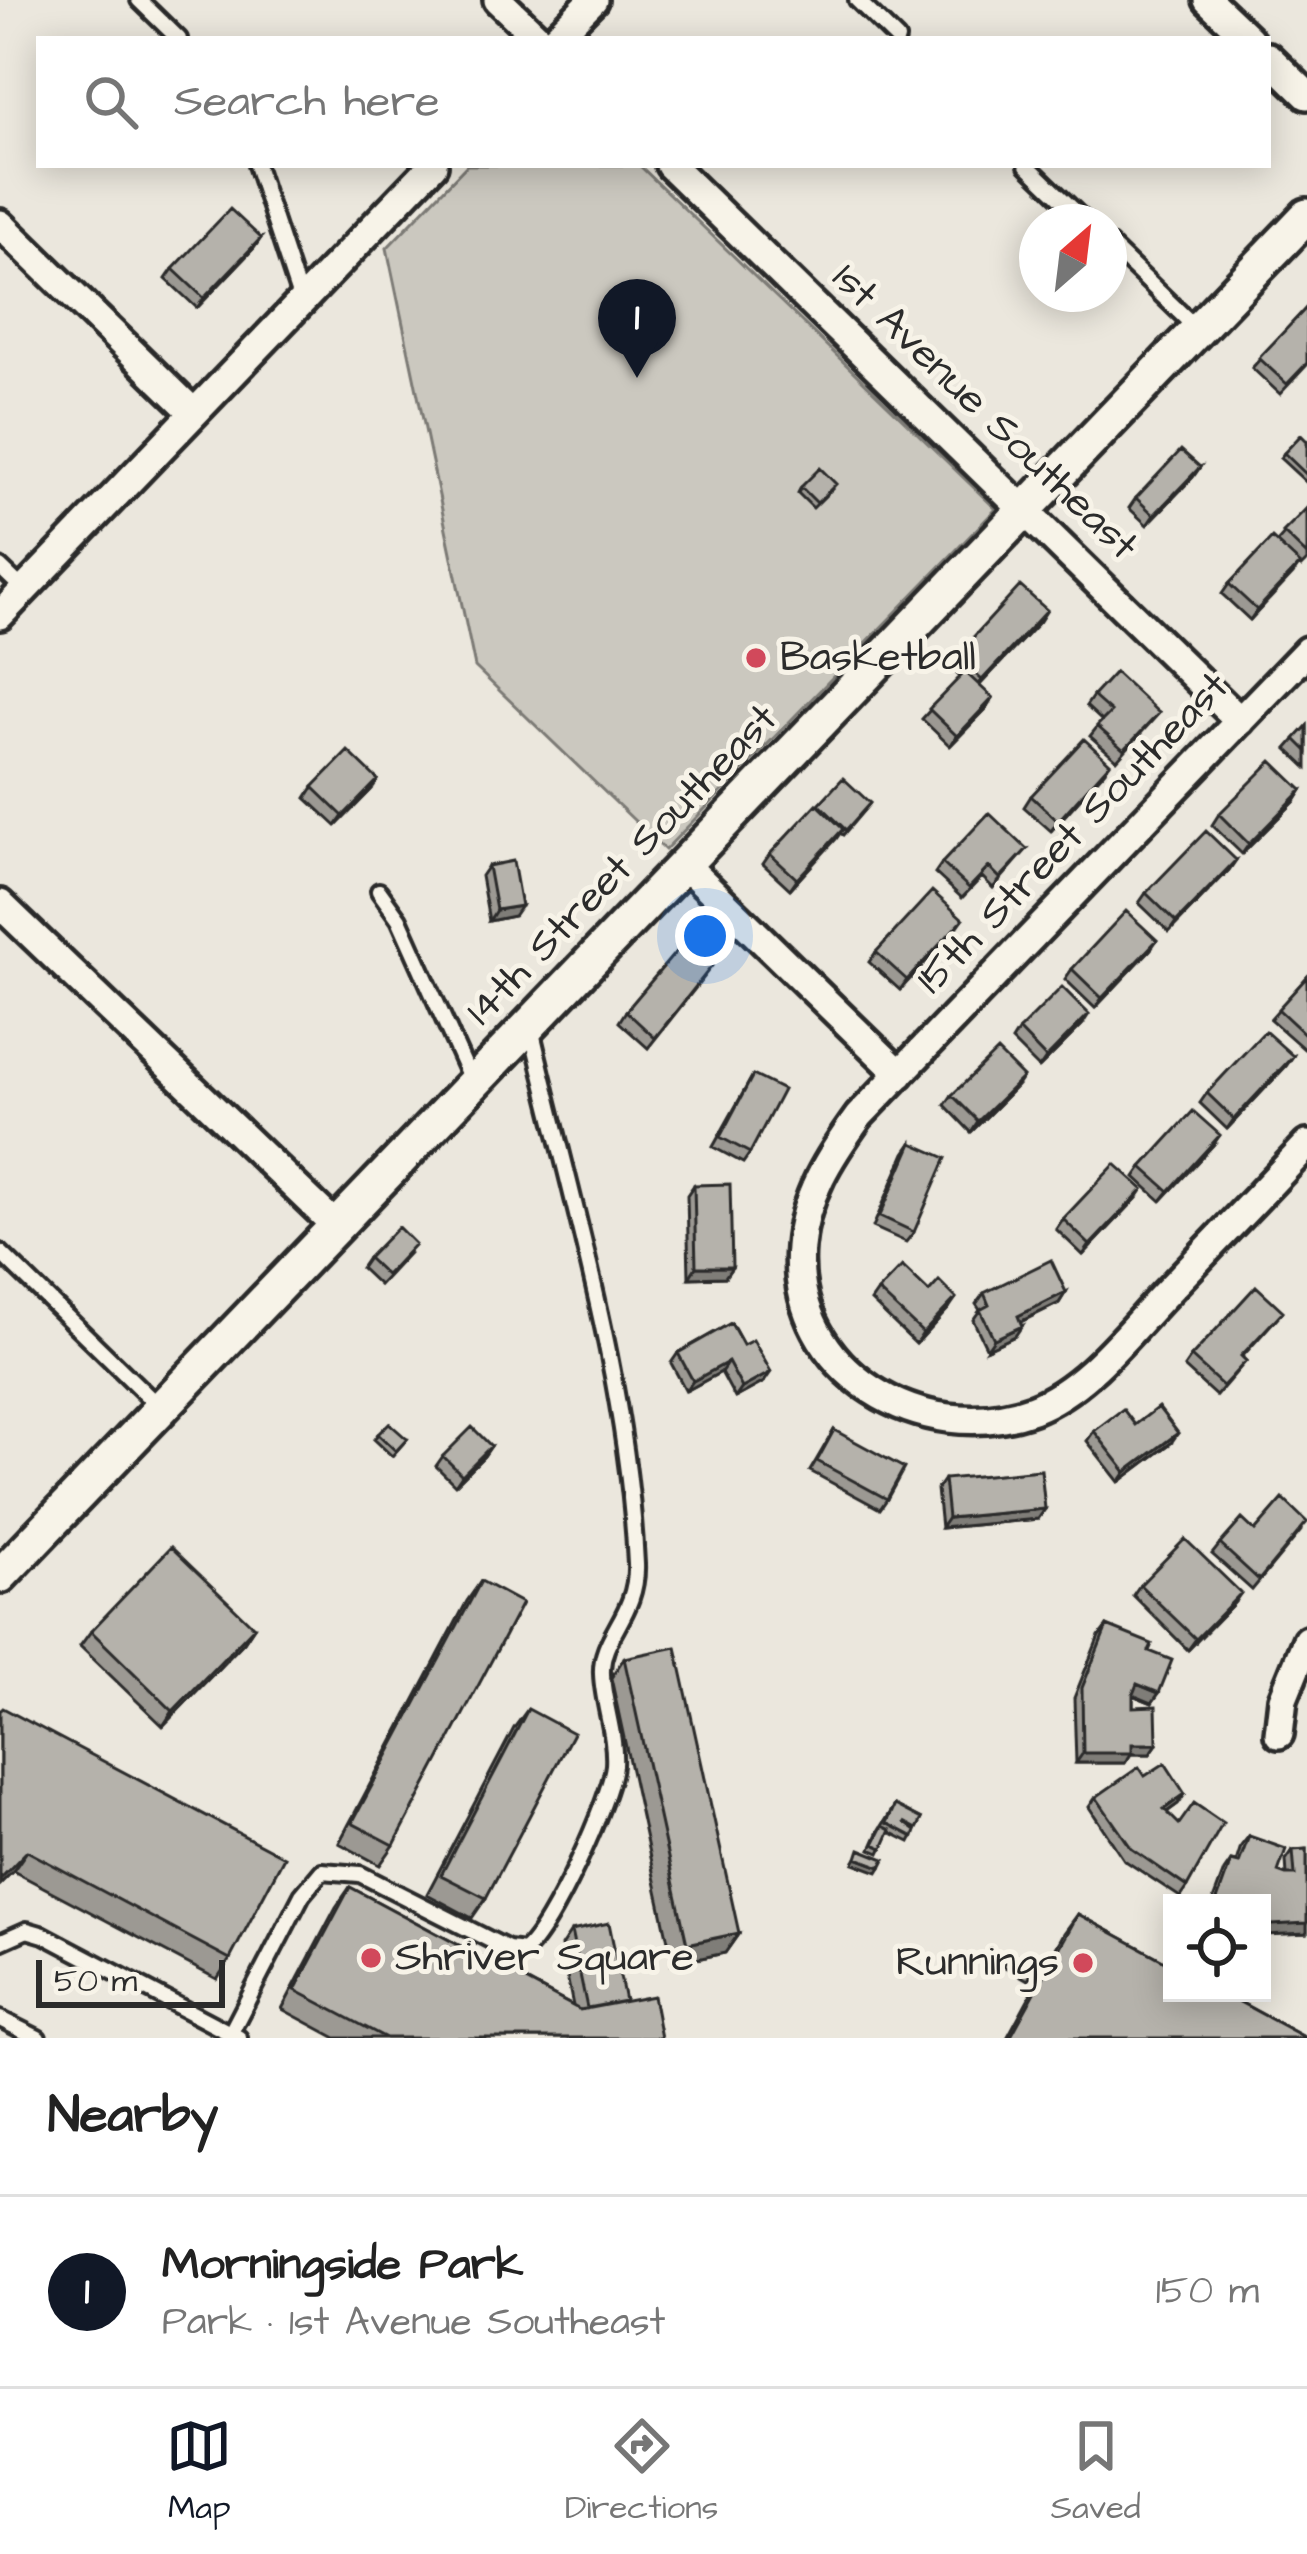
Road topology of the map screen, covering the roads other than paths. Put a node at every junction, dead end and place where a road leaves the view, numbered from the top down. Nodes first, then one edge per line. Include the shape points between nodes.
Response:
1 (139, 0) edge
2 (498, 0) edge
3 (593, 0) edge
4 (857, 0) edge
5 (1208, 0) edge
6 (176, 36) edge
7 (536, 36) edge
8 (557, 36) edge
9 (894, 36) edge
10 (1246, 36) edge
11 (1271, 60) edge
12 (1307, 95) edge
13 (257, 168) edge
14 (430, 168) edge
15 (673, 168) edge
16 (1031, 168) edge
17 (1068, 204) edge
18 (1307, 216) edge
19 (0, 224) edge
20 (1127, 261) edge
21 (301, 301) junction
22 (1198, 330) junction
23 (194, 413) junction
24 (1025, 509) junction
25 (0, 567) edge
26 (24, 590) junction
27 (0, 615) edge
28 (1307, 651) edge
29 (1240, 721) junction
30 (685, 866) junction
31 (379, 891) dead end
32 (0, 904) edge
33 (530, 1025) junction
34 (899, 1074) junction
35 (473, 1084) junction
36 (1307, 1145) edge
37 (336, 1226) junction
38 (0, 1252) edge
39 (161, 1409) junction
40 (0, 1576) edge
41 (1307, 1640) edge
42 (1279, 1734) dead end
43 (0, 1942) edge
44 (0, 2019) edge
45 (232, 2036) edge
46 (38, 2038) edge

1 - 6 lane
2 - 7 street
3 - 8 street
4 - 9 lane
5 - 10 street
11 - 12 street
13 - 21 lane
14 - 21 street
15 - 24 street, 1st Avenue Southeast
16 - 17 lane
18 - 22 street, 14th Street Southeast
19 - 23 street
20 - 22 lane
21 - 23 street
22 - 24 street, 14th Street Southeast
23 - 26 street
24 - 29 street, 1st Avenue Southeast
24 - 30 street, 14th Street Southeast
25 - 26 lane
26 - 27 street
28 - 29 street, 15th Street Southeast
29 - 34 street, 15th Street Southeast
30 - 33 street, 14th Street Southeast
30 - 34 street
31 - 35 lane
32 - 37 street
33 - 35 street, 14th Street Southeast
33 - 45 lane via 617,1397 634,1544 635,1594 601,1671 612,1777 551,1921 524,1951 360,1874 322,1870 302,1894
34 - 36 street, 15th Street Southeast via 833,1152 806,1214 803,1286 814,1322 865,1390 900,1408 968,1420 1035,1408 1068,1390
35 - 37 street, 14th Street Southeast
37 - 39 street, 14th Street Southeast
38 - 39 lane
39 - 40 street, 14th Street Southeast
41 - 42 street via 1283,1699
43 - 45 lane via 27,1930 44,1935
44 - 46 lane

